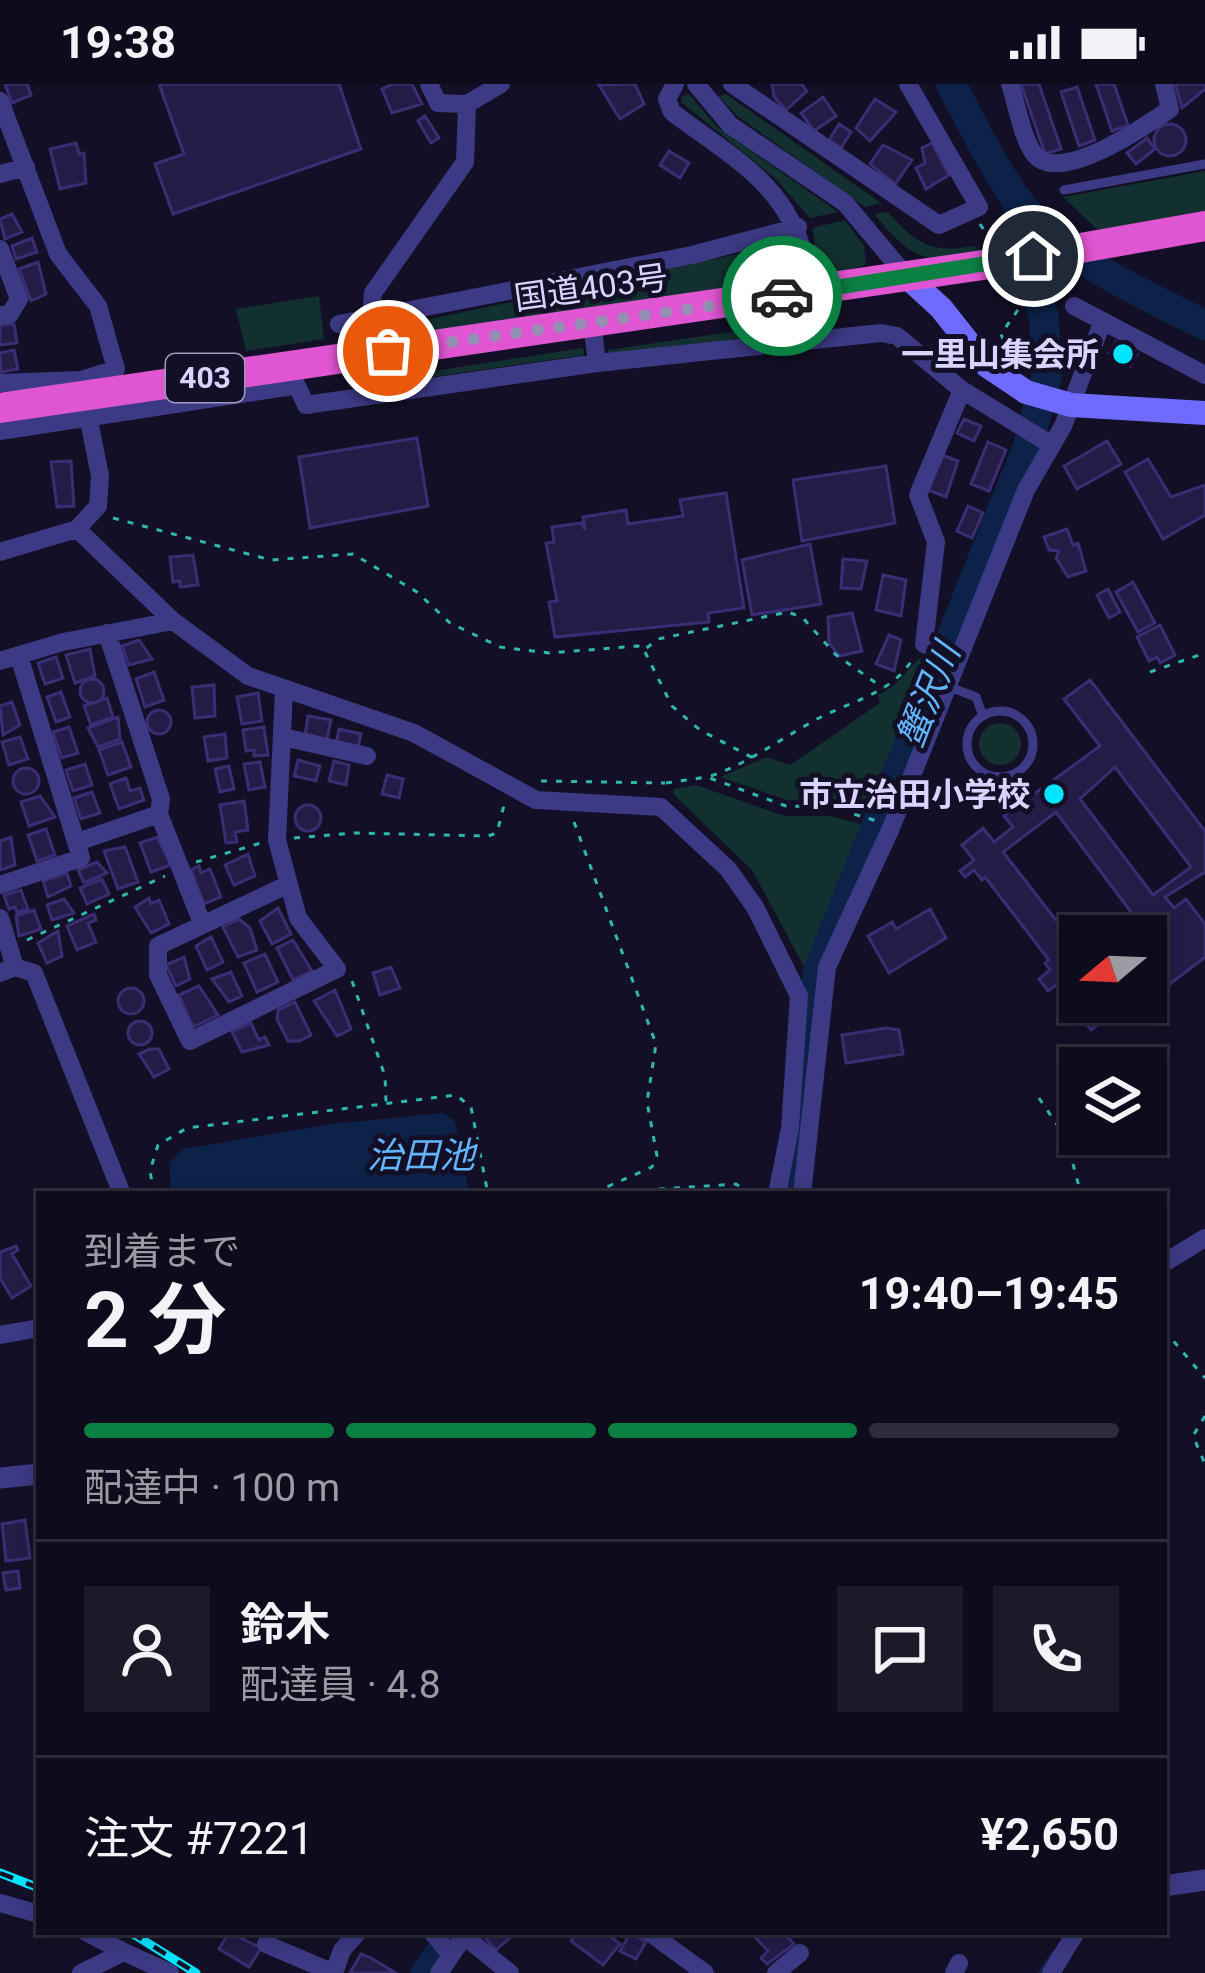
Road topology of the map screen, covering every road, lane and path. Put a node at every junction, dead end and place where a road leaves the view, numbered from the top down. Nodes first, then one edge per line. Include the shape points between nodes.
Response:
1 (429, 84) edge
2 (501, 84) edge
3 (675, 84) edge
4 (696, 84) edge
5 (908, 84) edge
6 (1010, 84) edge
7 (1164, 84) edge
8 (746, 88) edge
9 (0, 101) edge
10 (467, 104) junction
11 (1205, 164) edge
12 (26, 166) junction
13 (0, 174) edge
14 (1064, 190) dead end
15 (1205, 226) edge
16 (798, 227) junction
17 (1205, 243) edge
18 (0, 249) edge
19 (805, 260) tunnel mouth
20 (993, 271) junction
21 (912, 284) junction
22 (1074, 306) dead end
23 (1020, 307) dead end
24 (386, 313) junction
25 (0, 314) edge
26 (1102, 323) junction
27 (339, 324) dead end
28 (399, 350) junction
29 (596, 351) junction
30 (1010, 358) dead end
31 (1205, 375) edge
32 (290, 376) junction
33 (0, 383) edge
34 (962, 390) junction
35 (397, 392) junction
36 (83, 397) junction
37 (1064, 404) junction
38 (0, 408) edge
39 (1205, 413) edge
40 (0, 431) edge
41 (1047, 442) junction
42 (95, 510) junction
43 (77, 529) junction
44 (0, 552) edge
45 (173, 621) junction
46 (107, 633) junction
47 (644, 650) junction
48 (943, 650) junction
49 (1205, 653) edge
50 (10, 658) edge
51 (1150, 672) dead end
52 (947, 686) junction
53 (883, 688) junction
54 (284, 691) junction
55 (983, 716) junction
56 (283, 737) junction
57 (367, 756) dead end
58 (754, 759) junction
59 (707, 778) junction
60 (536, 781) dead end
61 (665, 783) junction
62 (509, 787) junction
63 (567, 803) junction
64 (661, 807) junction
65 (159, 814) junction
66 (867, 818) dead end
67 (277, 840) junction
68 (77, 842) junction
69 (181, 870) junction
70 (0, 885) edge
71 (287, 885) junction
72 (0, 918) edge
73 (202, 923) junction
74 (8, 963) edge
75 (337, 969) junction
76 (1039, 1099) dead end
77 (386, 1102) junction
78 (121, 1191) edge
79 (153, 1191) edge
80 (487, 1191) edge
81 (597, 1191) edge
82 (624, 1191) edge
83 (746, 1191) edge
84 (778, 1191) edge
85 (802, 1191) edge
86 (1080, 1191) edge
87 (1205, 1238) edge
88 (1167, 1261) edge
89 (36, 1329) edge
90 (1167, 1334) edge
91 (0, 1335) edge
92 (1205, 1378) edge
93 (1205, 1416) edge
94 (1205, 1464) edge
95 (36, 1474) edge
96 (0, 1478) edge
97 (1205, 1880) edge
98 (1167, 1886) edge
99 (0, 1903) edge
100 (36, 1913) edge
101 (92, 1935) edge
102 (355, 1935) edge
103 (467, 1935) edge
104 (653, 1935) edge
105 (1074, 1935) edge
106 (266, 1944) dead end
107 (442, 1946) edge
108 (124, 1952) junction
109 (800, 1953) dead end
110 (486, 1954) junction
111 (81, 1973) edge
112 (170, 1973) edge
113 (334, 1973) edge
114 (439, 1973) edge
115 (496, 1973) edge
116 (510, 1973) edge
117 (705, 1973) edge
118 (776, 1973) edge
119 (1051, 1973) edge

1 - 10 street via 438,104
2 - 10 street
3 - 16 street via 667,99 672,112 764,179
4 - 21 street via 730,124 845,203
5 - 8 street via 979,207 960,220 939,225
6 - 7 street via 1034,154 1060,163 1117,144 1170,109
9 - 12 street
10 - 24 street via 464,162 373,293 372,306
11 - 14 lane
12 - 13 street
12 - 36 street via 58,254 98,306 116,369
15 - 20 highway, bridge
16 - 19 street
16 - 24 street
17 - 20 highway
18 - 25 street via 19,299 10,314
20 - 21 highway
21 - 28 highway, 国道403号 / 403
21 - 29 highway, 国道403号 / 403
21 - 37 main road via 986,365 1026,392
22 - 26 street
23 - 30 path via 1001,334
24 - 27 street
24 - 28 street
26 - 31 street
26 - 37 street
28 - 29 highway, 国道403号 / 403
28 - 32 highway, 国道403号 / 403
28 - 35 street
29 - 34 street via 881,333 897,336
29 - 35 street
32 - 35 street via 306,405
32 - 36 highway, 国道403号 / 403
33 - 36 street
34 - 41 street
34 - 48 street via 918,495 936,542
36 - 38 highway, 国道403号 / 403
36 - 40 street
36 - 42 street via 100,476
37 - 39 main road
37 - 41 street
41 - 48 street
42 - 43 street
42 - 47 path via 271,560 353,554 500,647
43 - 44 street
43 - 45 street
45 - 46 street
45 - 54 street via 232,666
46 - 50 street
46 - 65 street
47 - 53 path via 658,639 788,612
47 - 58 path via 672,706
48 - 52 street
48 - 53 path
49 - 51 path
50 - 68 street
52 - 55 lane via 976,697
52 - 85 street via 827,967
53 - 58 path
54 - 56 street
54 - 62 street via 414,733
55 - 55 lane via 1012,713 1028,726 1032,755 1019,772 988,775 972,762 967,741
56 - 57 street
56 - 67 street
58 - 59 path
59 - 61 path
59 - 66 path via 787,806
60 - 61 path
61 - 64 path
62 - 63 street
62 - 67 path via 497,833 488,836 355,832
63 - 64 street
63 - 81 path via 656,1044 647,1102 657,1156 652,1168
64 - 84 street via 740,881 800,996
65 - 68 street
65 - 69 street
67 - 69 path
67 - 71 street
68 - 70 street via 81,858
69 - 73 street
69 - 74 path
71 - 73 street
71 - 75 street via 298,918
72 - 74 street
73 - 75 street via 158,946 158,975 190,1041
74 - 78 street via 34,973 43,991
75 - 77 path via 356,987 386,1076
76 - 86 path via 1066,1138
77 - 79 path via 187,1128 158,1145
77 - 80 path via 466,1100
82 - 83 path via 736,1184
87 - 88 street
89 - 91 street
90 - 92 path
93 - 94 path via 1193,1436
95 - 96 street
97 - 98 street
99 - 100 street
101 - 108 street
102 - 113 street
103 - 110 street
104 - 117 street
105 - 119 street
106 - 113 street
107 - 114 street
108 - 111 street
108 - 112 street
109 - 118 street
110 - 115 street
110 - 116 street

